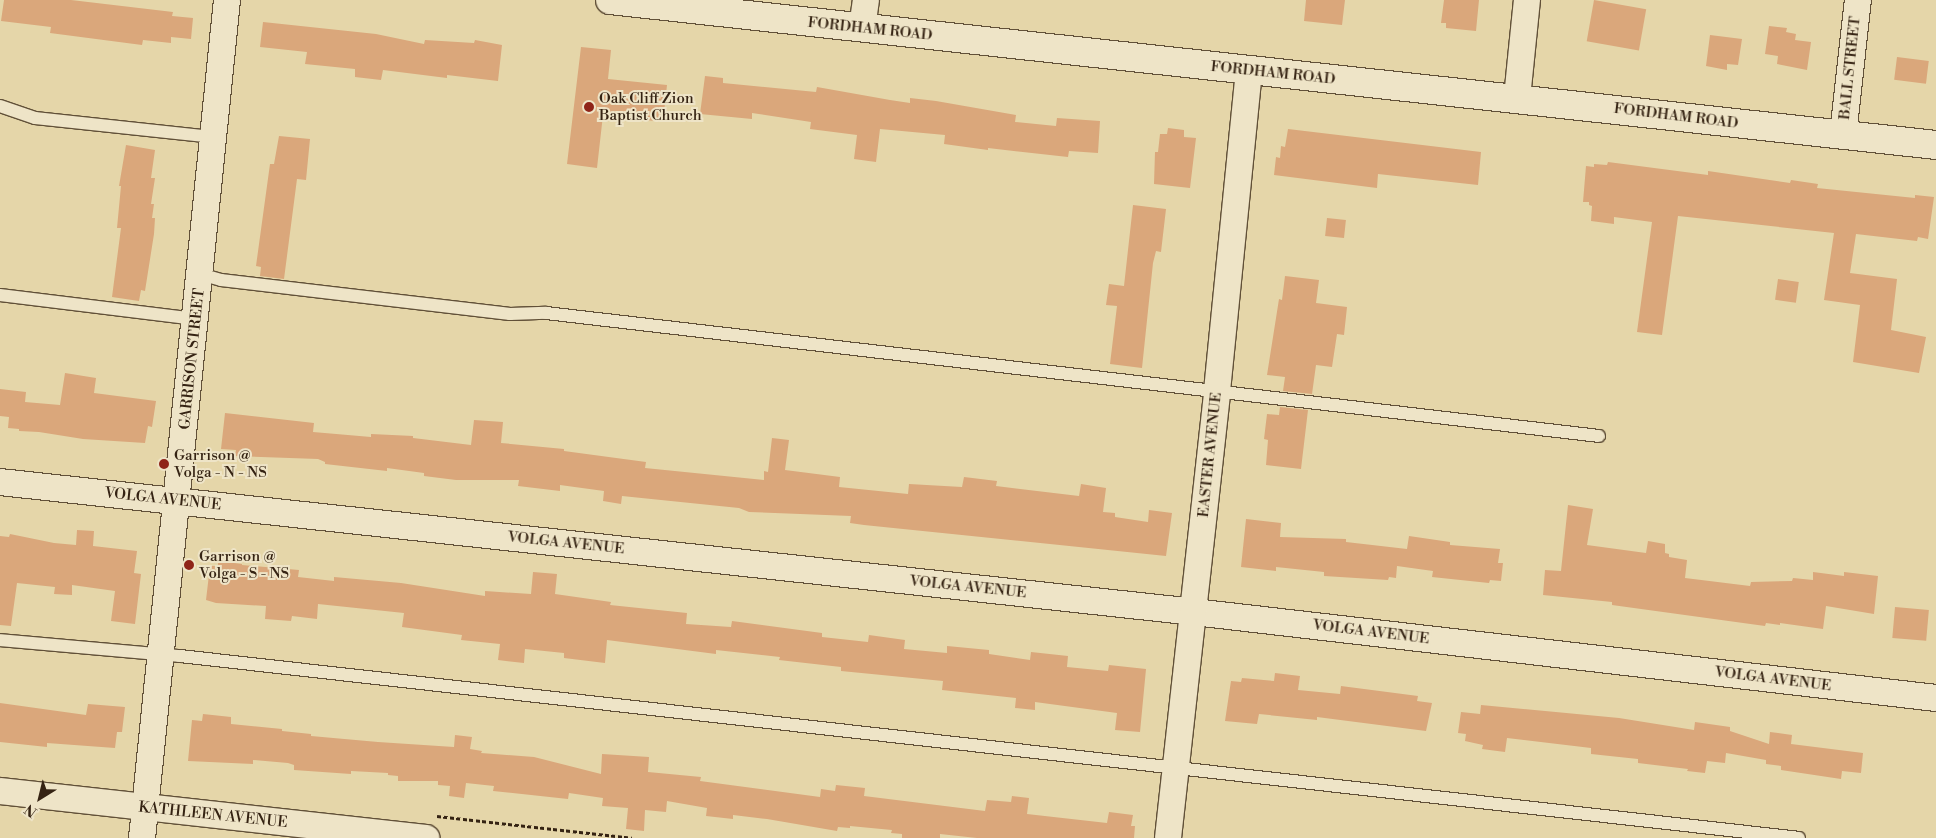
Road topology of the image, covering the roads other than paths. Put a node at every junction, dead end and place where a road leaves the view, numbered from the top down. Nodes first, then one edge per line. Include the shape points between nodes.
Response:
1 (227, 0) edge
2 (610, 0) edge
3 (866, 0) edge
4 (1527, 0) edge
5 (1858, 0) edge
6 (862, 28) junction
7 (1248, 71) junction
8 (1517, 98) junction
9 (0, 106) edge
10 (1843, 135) junction
11 (214, 138) junction
12 (1936, 145) edge
13 (200, 274) junction
14 (0, 295) edge
15 (196, 319) junction
16 (1217, 391) junction
17 (1599, 436) dead end
18 (0, 482) edge
19 (178, 501) junction
20 (1194, 612) junction
21 (0, 640) edge
22 (162, 655) junction
23 (1936, 698) edge
24 (1175, 767) junction
25 (0, 791) edge
26 (145, 807) junction
27 (142, 838) edge
28 (426, 838) edge
29 (1168, 838) edge
30 (1799, 838) edge

1 - 11 street, GARRISON STREET
2 - 6 street, FORDHAM ROAD
3 - 6 street
4 - 8 street
5 - 10 street, BALL STREET
6 - 7 street, FORDHAM ROAD
7 - 8 street, FORDHAM ROAD
7 - 16 street, EASTER AVENUE
8 - 10 street, FORDHAM ROAD
9 - 11 lane via 35,118
10 - 12 street, FORDHAM ROAD
11 - 13 street, GARRISON STREET
13 - 15 street, GARRISON STREET
13 - 16 lane via 221,280 510,314 546,314
14 - 15 lane
15 - 19 street, GARRISON STREET
16 - 17 lane
16 - 20 street, EASTER AVENUE
18 - 19 street, VOLGA AVENUE
19 - 20 street, VOLGA AVENUE
19 - 22 street, GARRISON STREET
20 - 23 street, VOLGA AVENUE
20 - 24 street, EASTER AVENUE
21 - 22 lane
22 - 24 lane
22 - 26 street, GARRISON STREET
24 - 29 street, EASTER AVENUE
24 - 30 lane
25 - 26 street, KATHLEEN AVENUE
26 - 27 street, GARRISON STREET
26 - 28 street, KATHLEEN AVENUE

